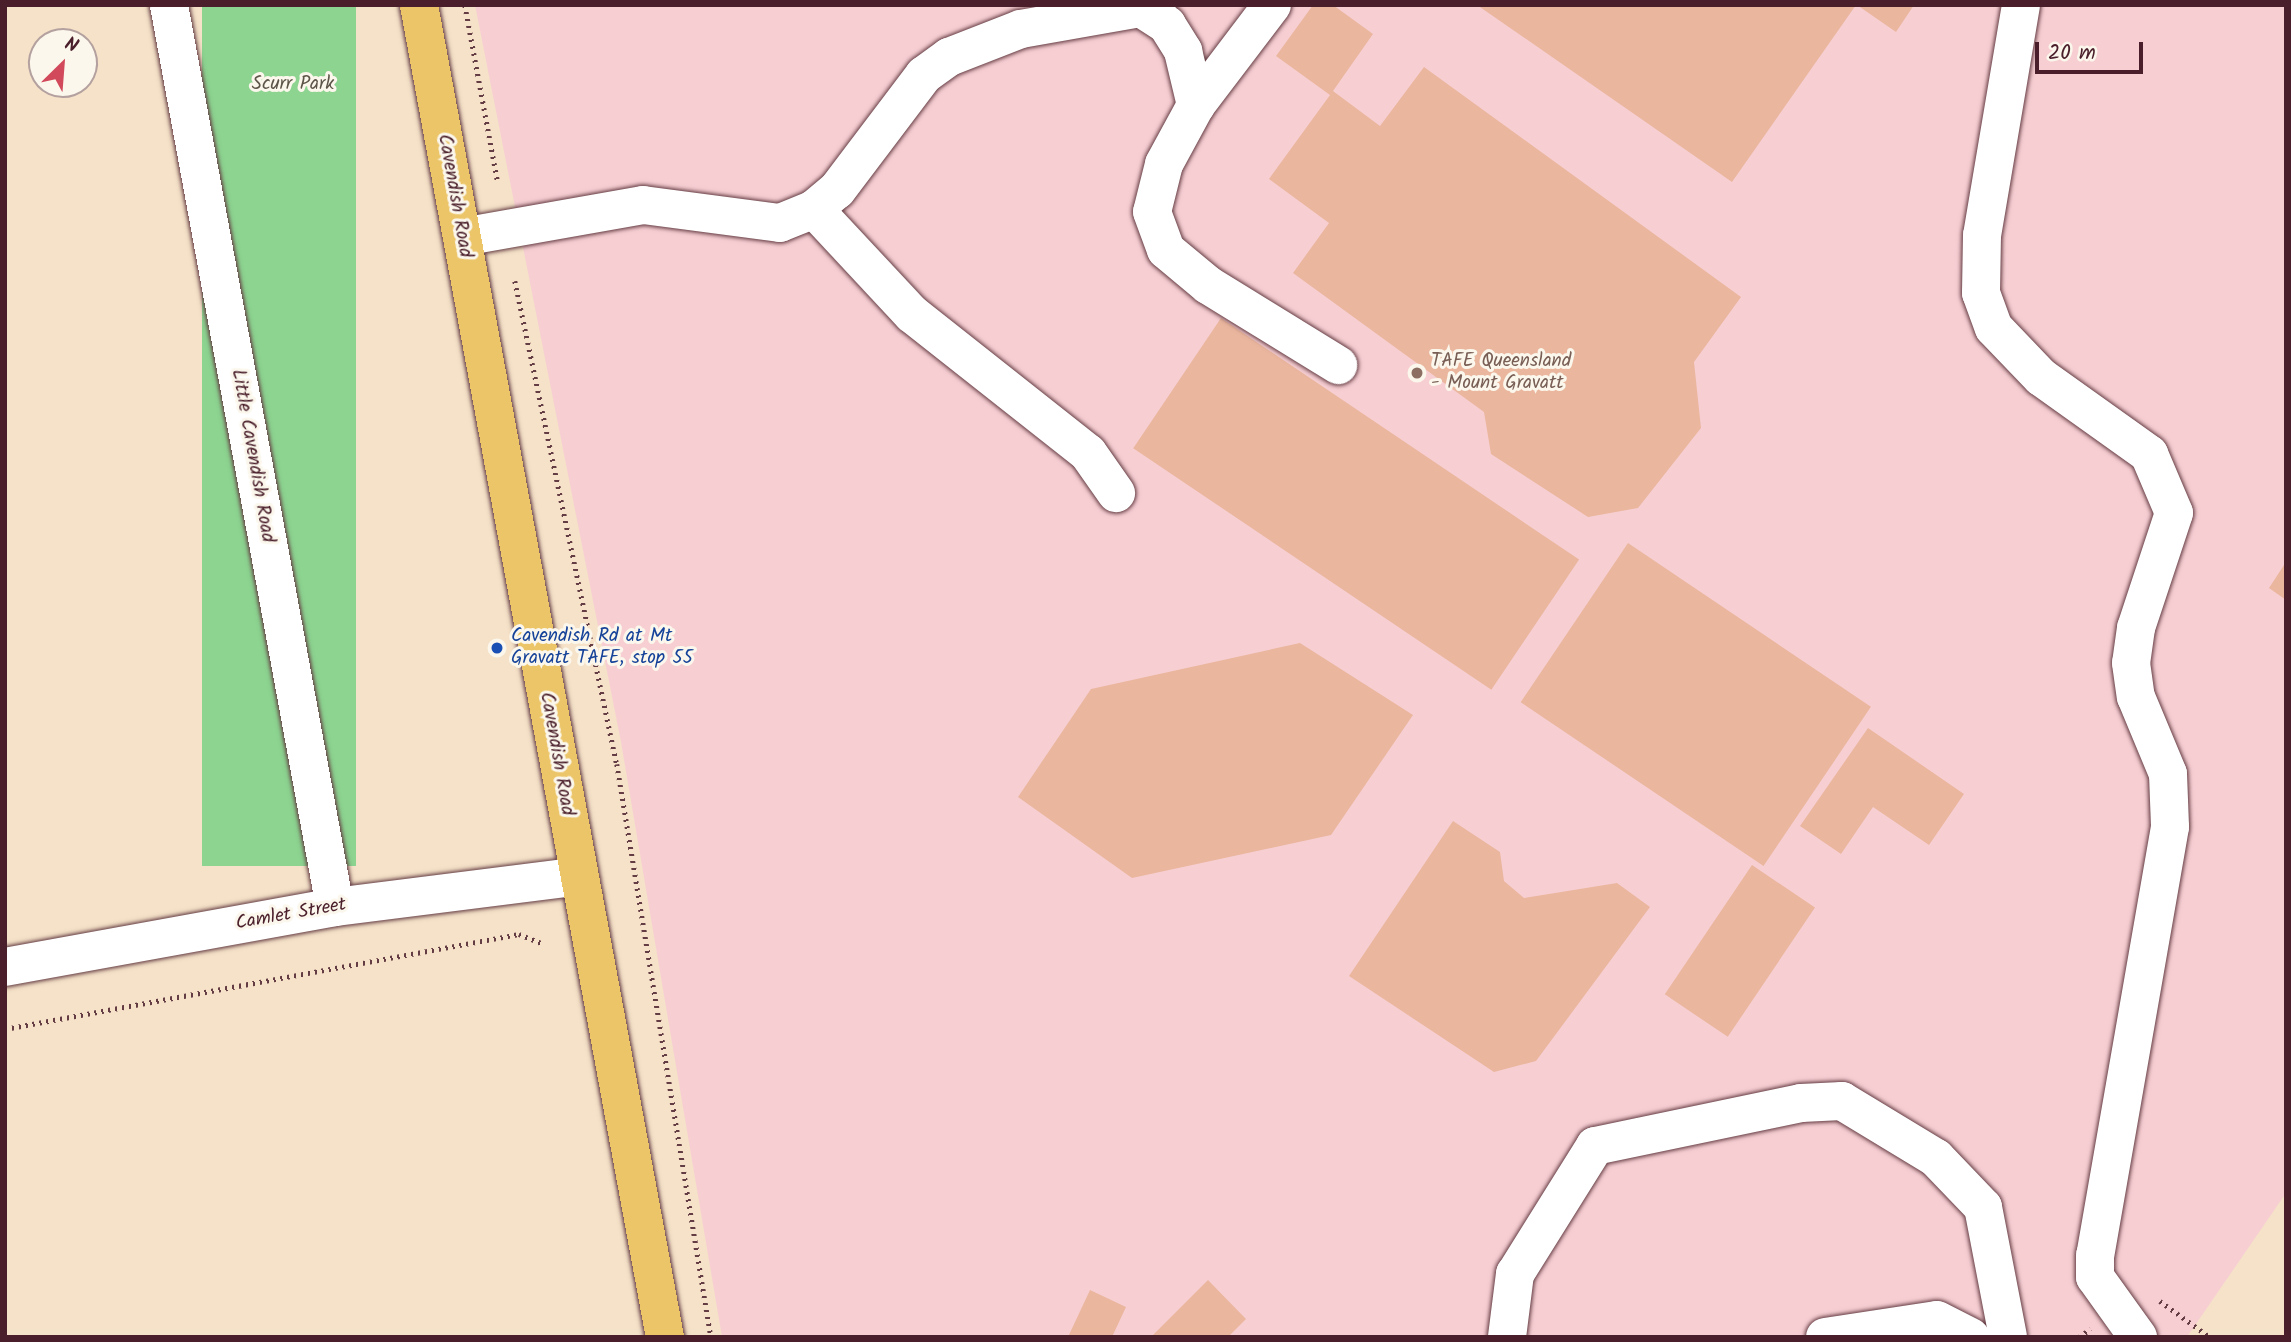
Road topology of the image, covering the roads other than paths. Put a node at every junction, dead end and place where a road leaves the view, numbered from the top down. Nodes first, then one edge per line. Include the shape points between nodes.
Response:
1 (169, 5) edge
2 (419, 5) edge
3 (1272, 5) edge
4 (2021, 5) edge
5 (1149, 7) edge
6 (1196, 105) junction
7 (814, 209) junction
8 (462, 237) junction
9 (1338, 365) dead end
10 (1116, 493) dead end
11 (579, 876) junction
12 (335, 906) junction
13 (5, 967) edge
14 (2131, 1335) edge
15 (665, 1337) edge
16 (1507, 1337) edge
17 (1825, 1337) edge
18 (1971, 1337) edge
19 (2008, 1337) edge

1 - 12 street, Little Cavendish Road
2 - 8 main road, Cavendish Road
3 - 6 street
4 - 14 street via 1982,235 1981,293 1994,328 2040,377 2149,454 2174,513 2136,628 2131,663 2136,697 2168,774 2170,827 2095,1255 2095,1277
5 - 6 street via 1183,51
5 - 7 street via 1021,29 949,57 925,75 837,190
6 - 9 street via 1164,164 1152,212 1166,250 1208,285
7 - 8 street via 780,223 643,205
7 - 10 street via 912,314 1088,453
8 - 11 main road, Cavendish Road
11 - 12 street, Camlet Street
11 - 15 main road, Cavendish Road
12 - 13 street, Camlet Street
16 - 19 street via 1515,1275 1595,1146 1828,1101 1866,1113 1964,1180 1983,1207
17 - 18 street via 1937,1320

